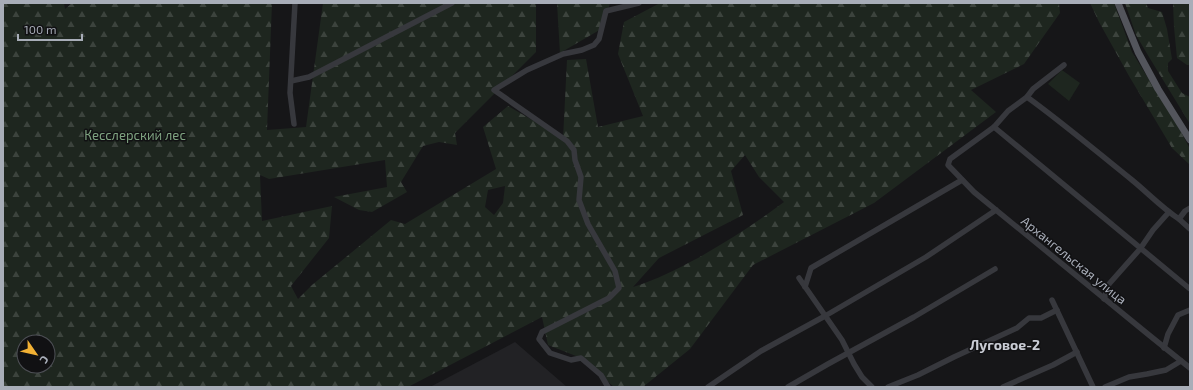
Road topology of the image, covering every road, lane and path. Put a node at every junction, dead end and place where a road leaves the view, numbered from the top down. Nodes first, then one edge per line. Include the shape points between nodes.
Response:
1 (296, 3) edge
2 (452, 3) edge
3 (638, 3) edge
4 (1118, 3) edge
5 (1064, 65) dead end
6 (291, 82) junction
7 (1027, 97) junction
8 (294, 124) dead end
9 (994, 127) junction
10 (1190, 140) edge
11 (962, 180) junction
12 (1190, 208) edge
13 (996, 210) junction
14 (1169, 212) junction
15 (1179, 219) junction
16 (1190, 229) edge
17 (1140, 248) junction
18 (995, 269) dead end
19 (799, 278) dead end
20 (805, 287) junction
21 (1190, 289) edge
22 (1104, 299) junction
23 (1052, 300) dead end
24 (1057, 310) junction
25 (1190, 310) edge
26 (825, 316) junction
27 (1164, 348) junction
28 (1077, 352) junction
29 (848, 353) junction
30 (1181, 361) junction
31 (1190, 368) edge
32 (608, 387) edge
33 (708, 387) edge
34 (788, 387) edge
35 (872, 387) edge
36 (888, 387) edge
37 (1003, 387) edge
38 (1092, 387) edge
39 (1105, 387) edge

1 - 6 street
2 - 6 street via 309,77
3 - 32 street via 606,11 599,39 594,45 563,54 526,70 494,90 567,141 574,150 581,177 579,200 588,224 615,271 619,288 609,298 542,332 539,340 550,353 571,360 581,358 601,375
4 - 10 main road via 1138,52
5 - 7 street via 1033,89
6 - 8 street
7 - 9 street via 1008,111
7 - 14 street
9 - 11 street, Архангельская улица via 950,159 948,165
9 - 17 street
11 - 13 street, Архангельская улица
11 - 20 street via 811,268
12 - 15 street
13 - 22 street, Архангельская улица
13 - 26 street via 926,257
14 - 15 street
14 - 17 street
15 - 16 street
17 - 21 street
17 - 22 street via 1108,284
18 - 29 street
19 - 20 street
20 - 26 street
22 - 27 street, Архангельская улица
23 - 24 street
24 - 28 street
24 - 36 street via 1041,318 1030,318 1017,328
25 - 27 street via 1178,315
26 - 29 street
26 - 33 street via 761,351
27 - 30 street, Архангельская улица
28 - 37 street
28 - 38 street
29 - 34 street
29 - 35 street
30 - 31 street, Архангельская улица
30 - 39 street via 1166,370 1129,376

